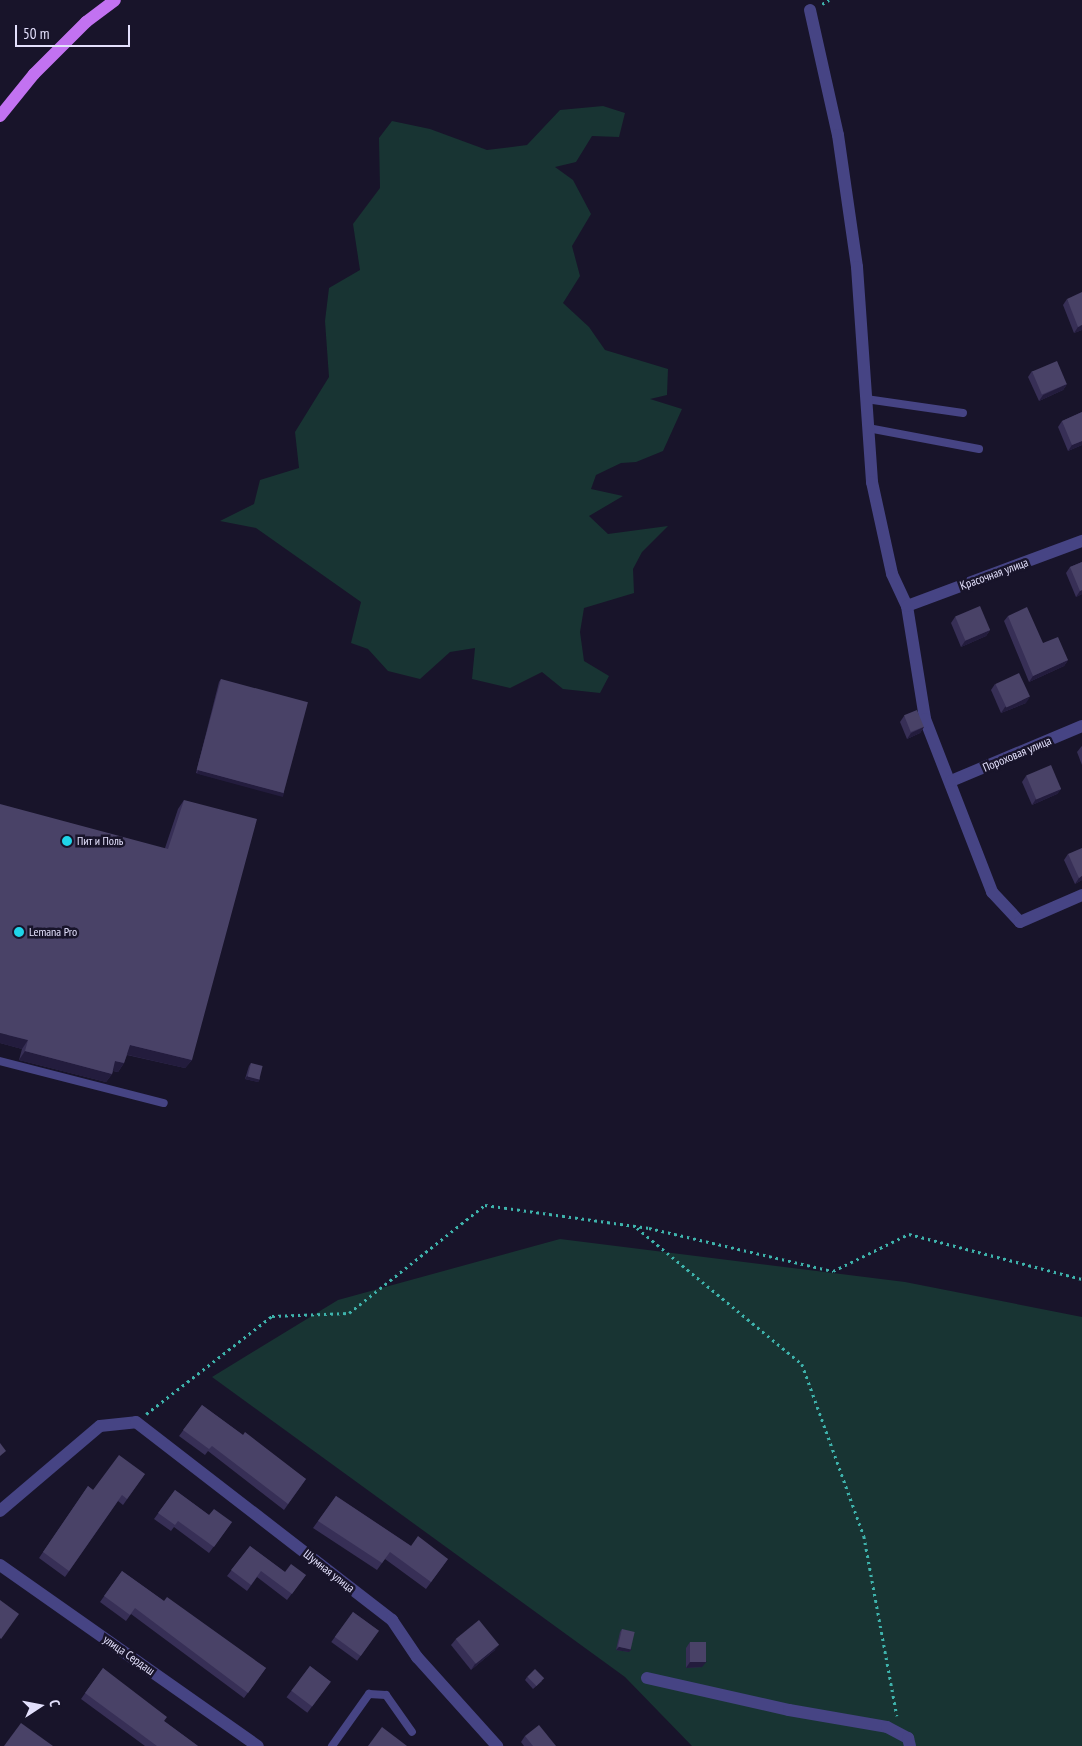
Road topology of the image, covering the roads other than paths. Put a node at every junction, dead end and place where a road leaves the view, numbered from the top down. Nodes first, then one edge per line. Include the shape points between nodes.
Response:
1 (115, 0) edge
2 (810, 10) dead end
3 (0, 116) edge
4 (866, 399) junction
5 (963, 413) dead end
6 (868, 428) junction
7 (979, 449) dead end
8 (1082, 541) edge
9 (907, 606) junction
10 (1082, 726) edge
11 (951, 782) junction
12 (1082, 895) edge
13 (0, 1061) edge
14 (164, 1103) dead end
15 (0, 1511) edge
16 (0, 1565) edge
17 (647, 1678) dead end
18 (412, 1732) dead end
19 (909, 1742) edge
20 (258, 1746) edge
21 (332, 1746) edge
22 (497, 1746) edge

1 - 3 main road via 86,22 34,74
2 - 4 street via 838,135 857,267
4 - 5 lane
4 - 6 street
6 - 7 lane
6 - 9 street via 872,482 892,574
8 - 9 street, Красочная улица
9 - 11 street via 925,720
10 - 11 street, Пороховая улица
11 - 12 street via 992,892 1020,922
13 - 14 lane
15 - 22 street, Шумная улица via 100,1426 136,1422 392,1620 417,1657
16 - 20 street, улица Сердаш
17 - 19 street via 789,1710 887,1726
18 - 21 lane via 386,1695 368,1694

